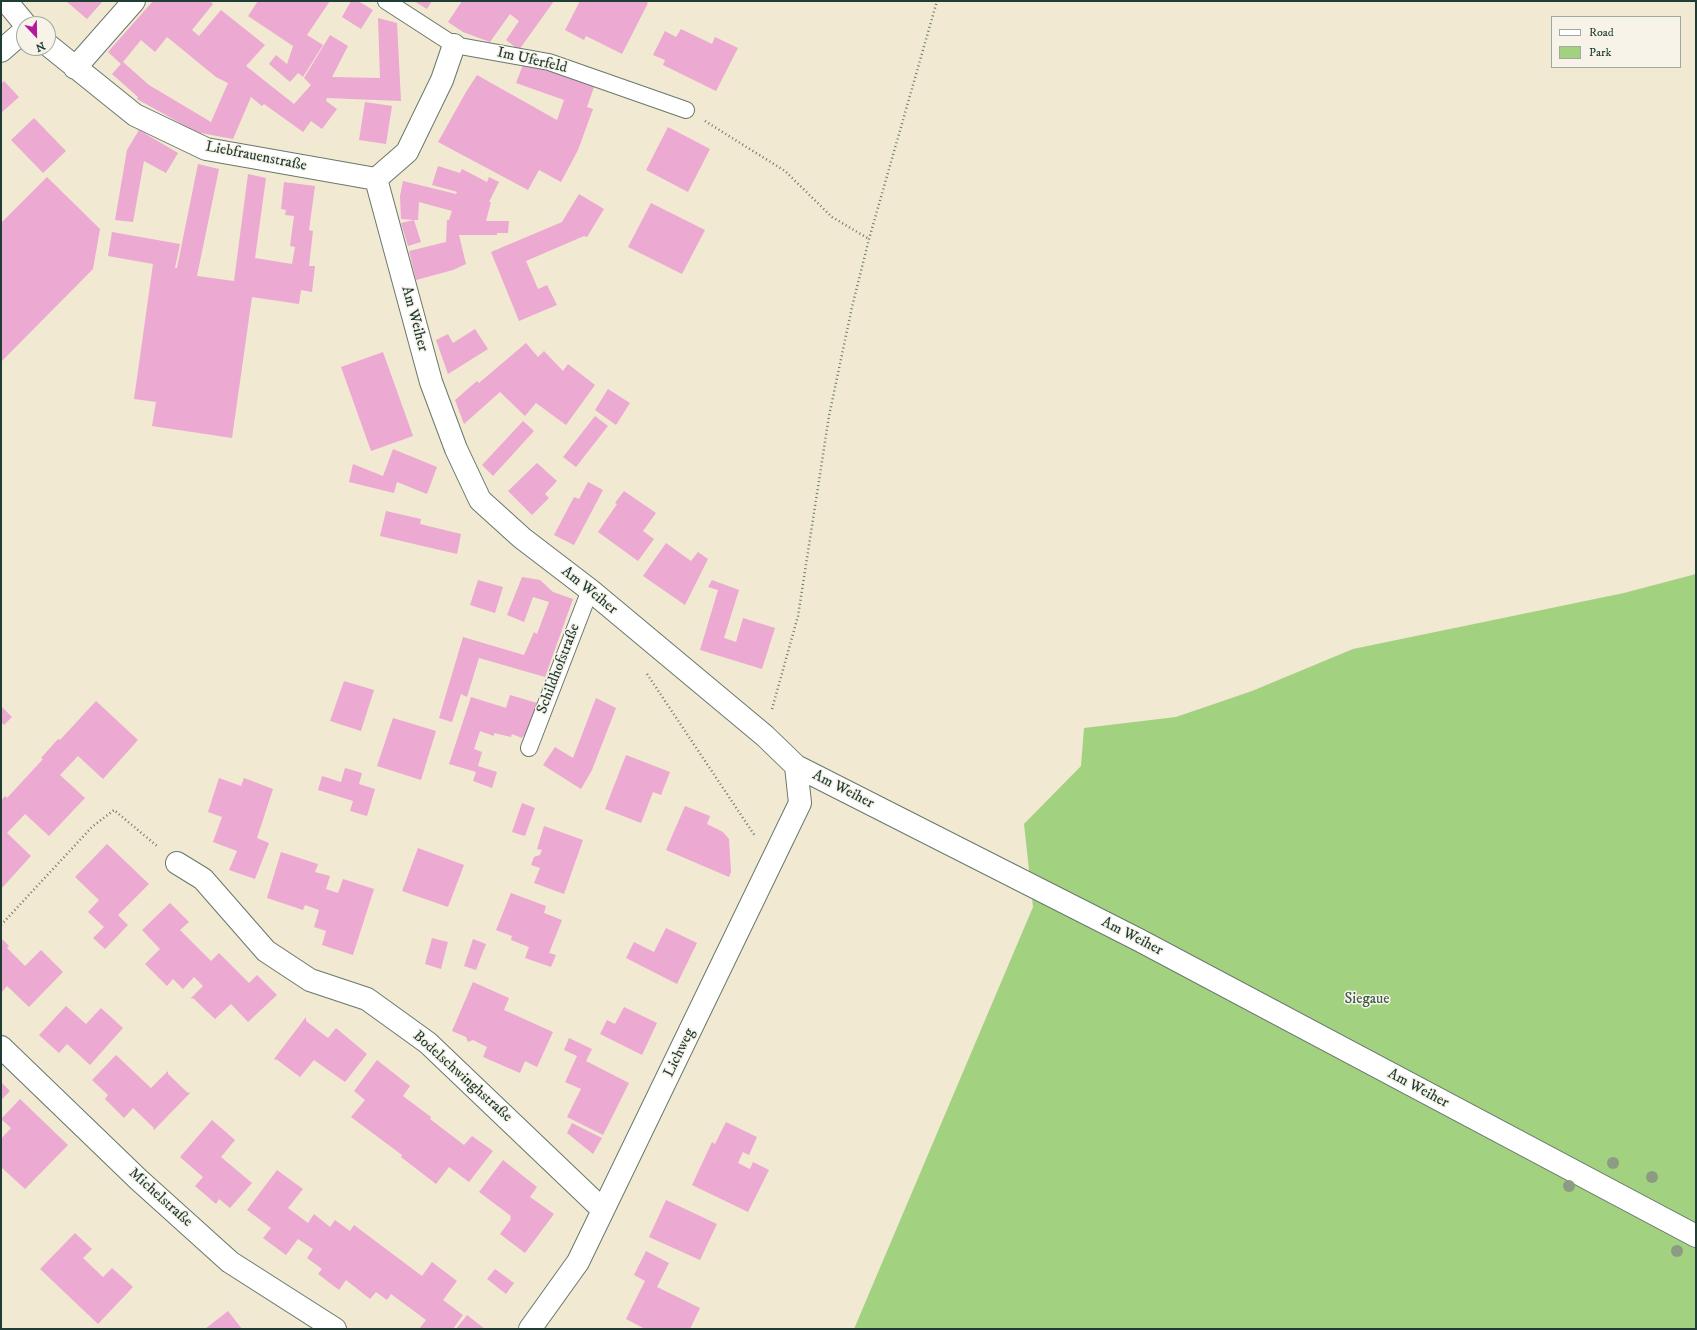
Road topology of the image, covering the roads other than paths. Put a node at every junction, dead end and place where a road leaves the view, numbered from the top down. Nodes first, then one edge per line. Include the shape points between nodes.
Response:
1 (6, 1) edge
2 (134, 1) edge
3 (386, 1) edge
4 (18, 16) edge
5 (16, 38) edge
6 (454, 45) junction
7 (1, 51) edge
8 (56, 52) edge
9 (75, 68) junction
10 (686, 110) road end
11 (376, 179) junction
12 (590, 590) junction
13 (529, 748) dead end
14 (796, 766) junction
15 (177, 863) road end
16 (1, 1047) edge
17 (603, 1210) junction
18 (1696, 1236) edge
19 (335, 1329) edge
20 (530, 1329) edge

1 - 4 street
2 - 9 street
3 - 6 lane, Im Uferfeld
5 - 7 street
6 - 10 lane, Im Uferfeld via 548,62
6 - 11 street via 442,80 407,152
8 - 9 street, Liebfrauenstraße
9 - 11 street, Liebfrauenstraße via 135,115 206,149
11 - 12 street, Am Weiher via 431,382 456,449 480,500 522,538
12 - 13 lane, Schildhofstraße
12 - 14 street, Am Weiher via 765,736
14 - 17 street, Lichweg via 800,803
14 - 18 street, Am Weiher via 1139,940
15 - 17 street, Bodelschwinghstraße via 203,879 266,951 310,980 367,1000 428,1043
16 - 19 street, Michelstraße via 139,1180 230,1262
17 - 20 street, Lichweg via 578,1262

